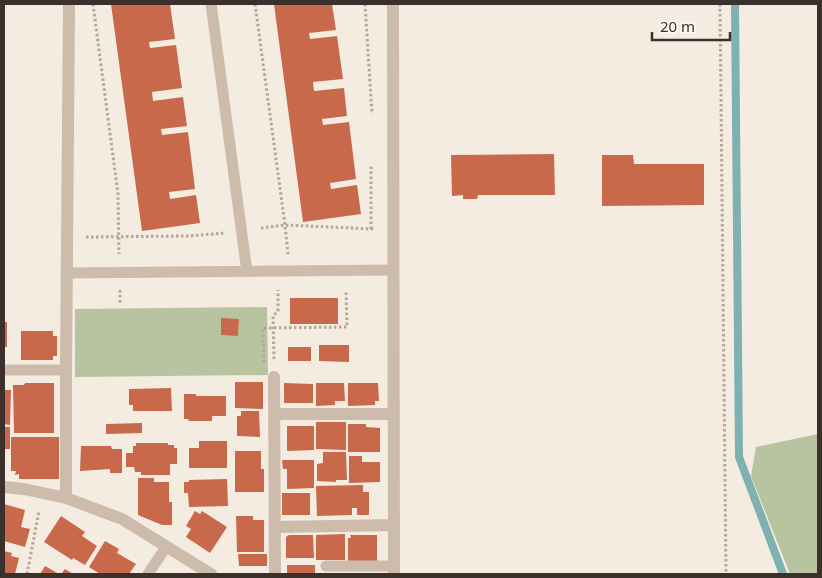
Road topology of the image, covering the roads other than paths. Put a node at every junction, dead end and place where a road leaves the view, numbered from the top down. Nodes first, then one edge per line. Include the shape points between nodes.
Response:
1 (69, 4) edge
2 (211, 4) edge
3 (393, 4) edge
4 (393, 270) junction
5 (247, 272) junction
6 (66, 273) junction
7 (4, 370) edge
8 (66, 370) junction
9 (274, 377) road end
10 (275, 414) junction
11 (393, 414) junction
12 (4, 487) edge
13 (66, 498) junction
14 (394, 525) junction
15 (275, 527) junction
16 (166, 547) junction
17 (326, 566) dead end
18 (394, 570) edge
19 (148, 574) edge
20 (211, 574) edge
21 (275, 574) edge

1 - 6 street
2 - 5 lane
3 - 4 street
4 - 5 lane
4 - 11 street
5 - 6 lane
6 - 8 street
7 - 8 lane
8 - 13 street
9 - 10 street
10 - 11 street
10 - 15 street
11 - 14 street
12 - 13 street
13 - 16 street via 122,519
14 - 15 street
14 - 18 street
15 - 21 street
16 - 19 lane
16 - 20 street
17 - 18 lane

